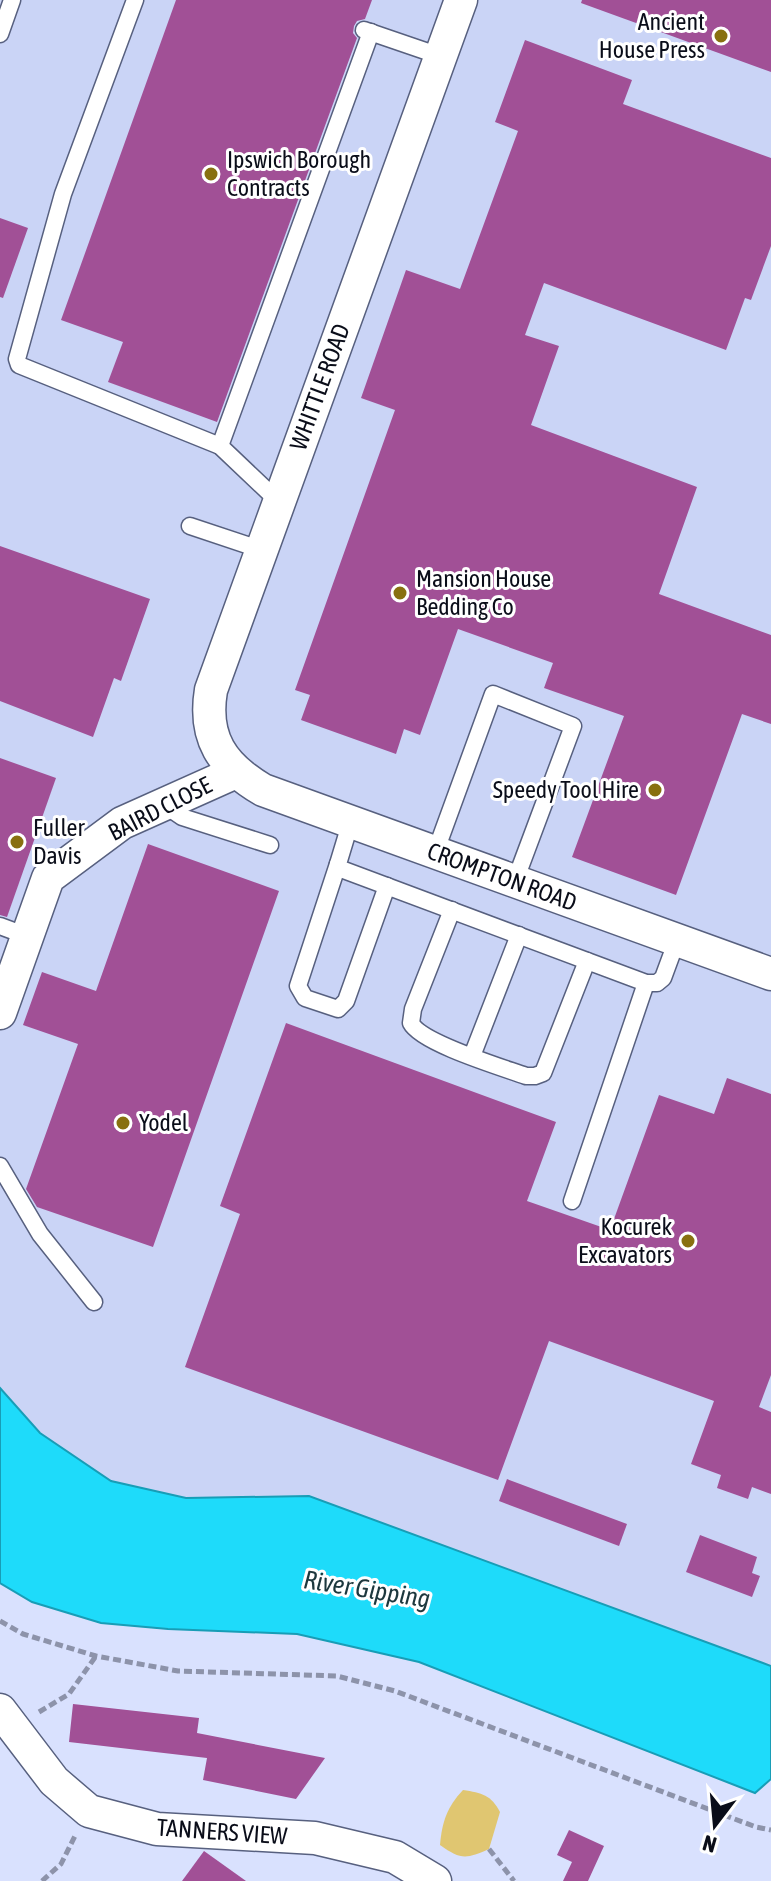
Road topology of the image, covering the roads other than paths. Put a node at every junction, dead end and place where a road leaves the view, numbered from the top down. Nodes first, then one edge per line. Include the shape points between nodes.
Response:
1 (12, 0) edge
2 (135, 0) edge
3 (461, 0) edge
4 (0, 34) edge
5 (440, 56) junction
6 (220, 446) junction
7 (279, 502) junction
8 (190, 526) dead end
9 (262, 550) junction
10 (236, 772) junction
11 (163, 804) junction
12 (351, 821) junction
13 (270, 845) dead end
14 (435, 853) junction
15 (338, 864) junction
16 (515, 881) junction
17 (387, 886) junction
18 (452, 910) junction
19 (14, 931) edge
20 (519, 935) junction
21 (677, 940) junction
22 (587, 961) junction
23 (771, 974) edge
24 (646, 983) junction
25 (0, 1013) edge
26 (472, 1056) junction
27 (0, 1166) edge
28 (572, 1201) dead end
29 (94, 1302) dead end
30 (7, 1719) edge
31 (435, 1881) edge

1 - 4 lane
2 - 6 lane via 63,194 17,359 19,365
3 - 5 street, WHITTLE ROAD
5 - 6 lane via 367,31
5 - 7 street, WHITTLE ROAD
6 - 7 lane
7 - 9 street, WHITTLE ROAD
8 - 9 lane
9 - 10 street, WHITTLE ROAD via 209,704 213,739
10 - 11 street, BAIRD CLOSE
10 - 12 street, CROMPTON ROAD via 263,790
11 - 13 lane via 182,817
11 - 19 street, BAIRD CLOSE via 122,823 48,878
12 - 14 street, CROMPTON ROAD
12 - 15 lane
14 - 16 street, CROMPTON ROAD
14 - 16 lane via 493,694 573,726
15 - 17 lane
15 - 17 lane via 298,986 305,998 338,1009 346,1001
16 - 21 street, CROMPTON ROAD
17 - 18 lane
18 - 20 lane
18 - 26 lane via 411,1023 421,1036
19 - 25 street, BAIRD CLOSE
20 - 22 lane
20 - 26 lane
21 - 23 street, CROMPTON ROAD
21 - 24 lane via 663,978
22 - 24 lane
22 - 26 lane via 543,1073 526,1076
24 - 28 lane
27 - 29 lane via 40,1234
30 - 31 street, TANNERS VIEW via 54,1781 89,1811 157,1829 315,1838 395,1857

